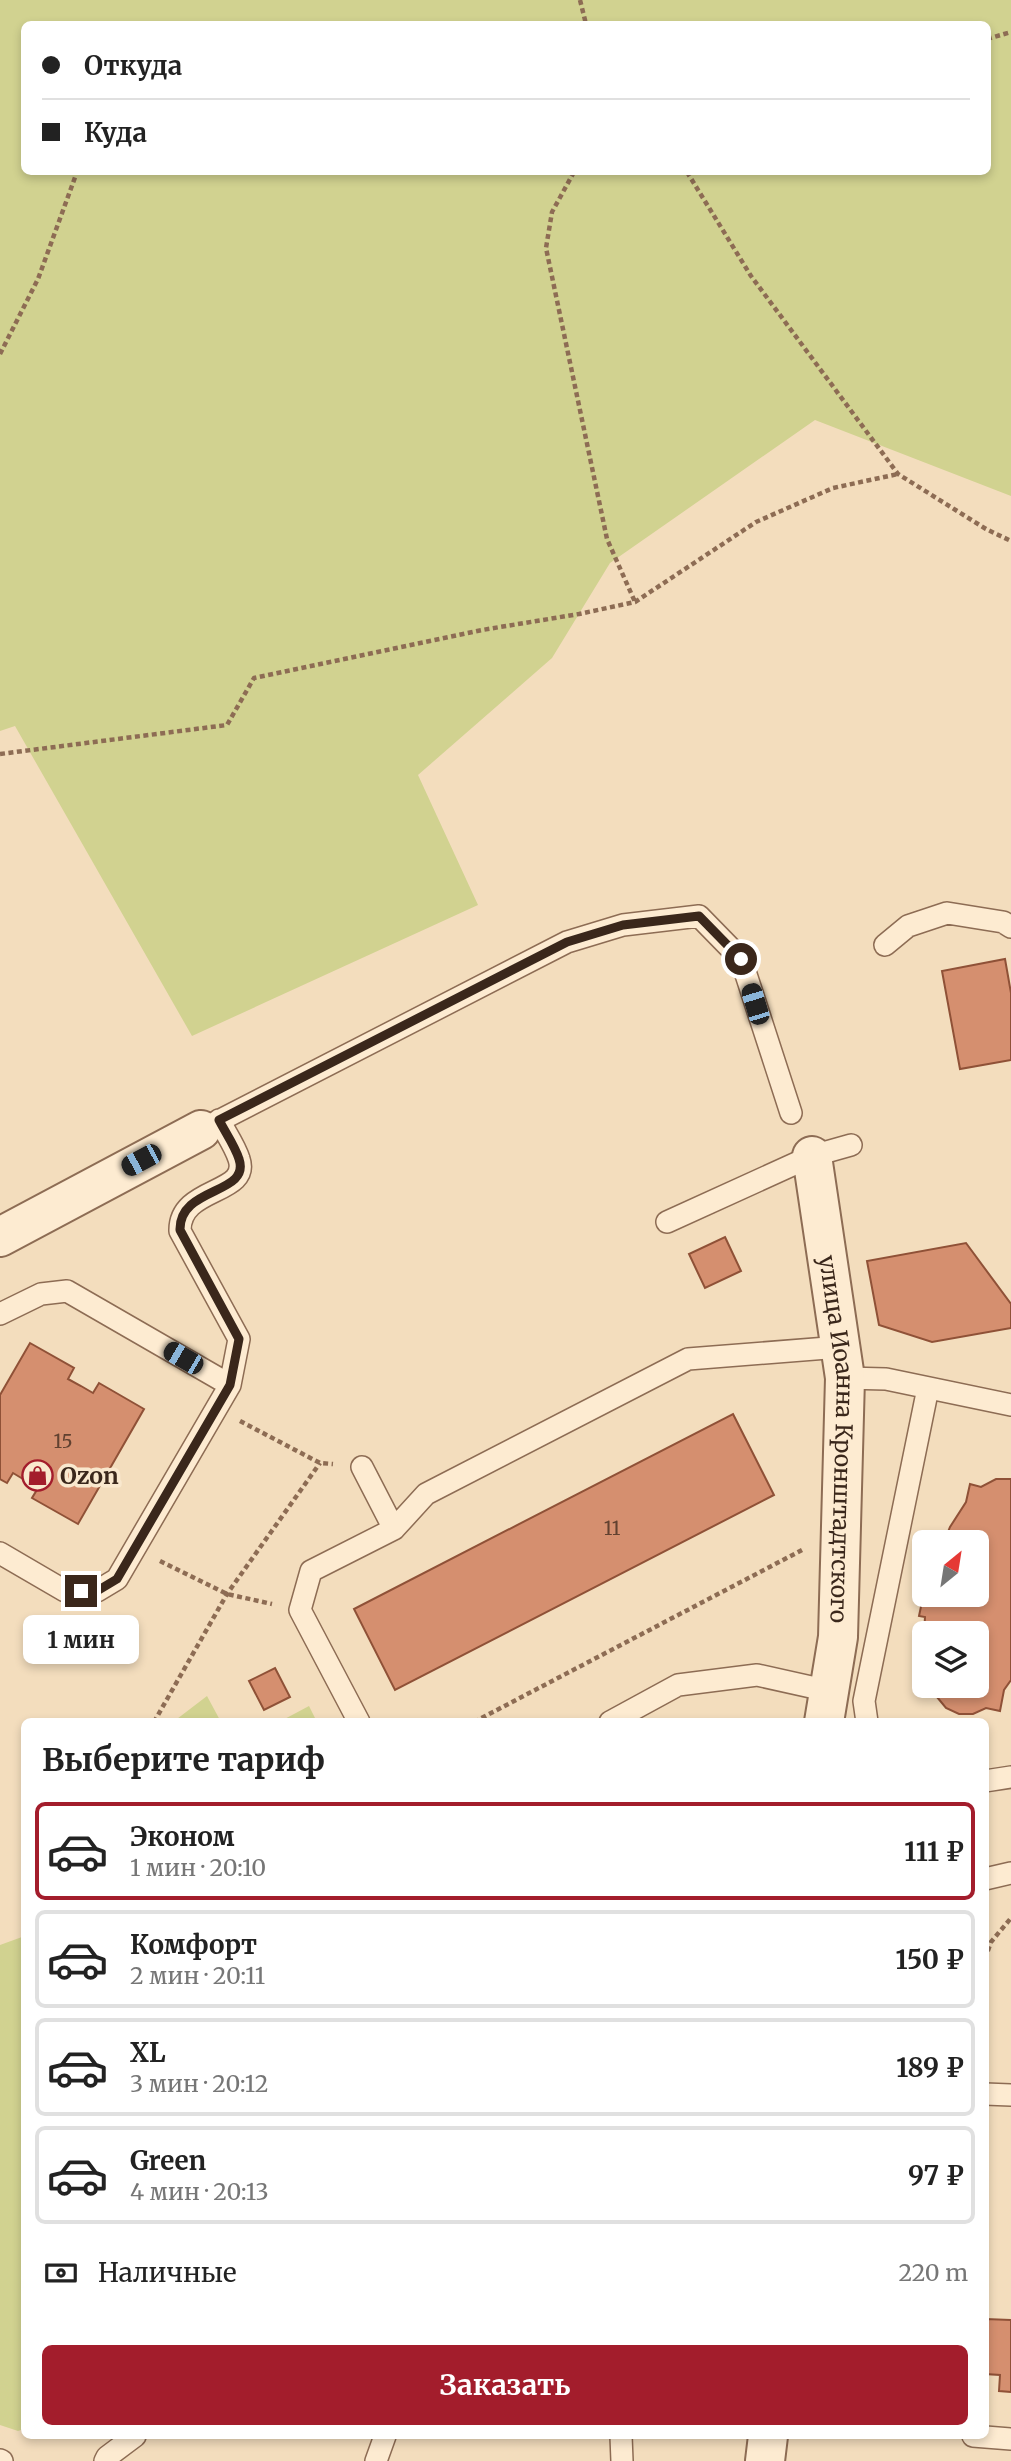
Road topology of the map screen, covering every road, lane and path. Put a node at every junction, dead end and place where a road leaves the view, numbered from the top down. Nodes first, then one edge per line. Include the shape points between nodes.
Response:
1 (580, 0) edge
2 (585, 21) edge
3 (1011, 32) edge
4 (991, 38) edge
5 (76, 175) edge
6 (572, 175) edge
7 (689, 175) edge
8 (0, 355) edge
9 (898, 474) junction
10 (1011, 541) edge
11 (635, 602) junction
12 (0, 754) edge
13 (1011, 927) edge
14 (885, 945) dead end
15 (791, 1113) dead end
16 (210, 1125) junction
17 (851, 1144) dead end
18 (812, 1156) junction
19 (667, 1222) dead end
20 (0, 1237) edge
21 (0, 1314) edge
22 (843, 1363) junction
23 (230, 1385) junction
24 (928, 1388) junction
25 (1011, 1405) edge
26 (216, 1409) junction
27 (362, 1467) dead end
28 (394, 1529) junction
29 (809, 1546) dead end
30 (135, 1549) junction
31 (0, 1553) edge
32 (228, 1594) junction
33 (300, 1610) junction
34 (826, 1707) edge
35 (156, 1718) edge
36 (357, 1718) edge
37 (482, 1718) edge
38 (617, 1718) edge
39 (866, 1718) edge
40 (1011, 1777) edge
41 (989, 1780) edge
42 (1011, 1873) edge
43 (989, 1878) edge
44 (1011, 1918) edge
45 (989, 1948) edge
46 (989, 2094) edge
47 (1011, 2095) edge
48 (989, 2437) edge
49 (1011, 2438) edge
50 (131, 2439) edge
51 (384, 2439) edge
52 (621, 2439) edge
53 (768, 2439) edge
54 (105, 2461) edge
55 (376, 2461) edge
56 (622, 2461) edge
57 (765, 2461) edge

1 - 2 path
3 - 4 path
5 - 8 path via 38,279
6 - 11 path via 552,212 546,248 607,539
7 - 9 path via 751,276
9 - 10 path
9 - 11 path via 833,488 756,522
11 - 12 path via 254,678 228,725
13 - 14 lane via 947,913 908,926
15 - 16 lane via 741,959 699,916 623,925 567,942
16 - 20 street
16 - 23 lane via 240,1160 240,1172 234,1181 188,1206 180,1218 180,1230 239,1339
17 - 18 lane
18 - 19 lane
18 - 22 street, улица Иоанна Кронштадтского
21 - 23 lane via 41,1294 67,1291
22 - 24 lane
22 - 28 lane via 688,1359 426,1494
22 - 34 street, улица Иоанна Кронштадтского via 838,1637
23 - 26 lane
24 - 25 lane
24 - 39 lane via 864,1702
26 - 30 lane
26 - 32 path via 320,1463
27 - 28 lane
28 - 33 lane via 310,1571
29 - 37 path
30 - 31 lane via 117,1579 97,1591 65,1591
30 - 32 path
32 - 33 path
32 - 35 path
33 - 36 lane
34 - 38 lane via 757,1675 678,1685
40 - 41 lane
42 - 43 lane
44 - 45 path
46 - 47 lane
48 - 49 lane
50 - 54 lane
51 - 55 lane
52 - 56 lane
53 - 57 street

